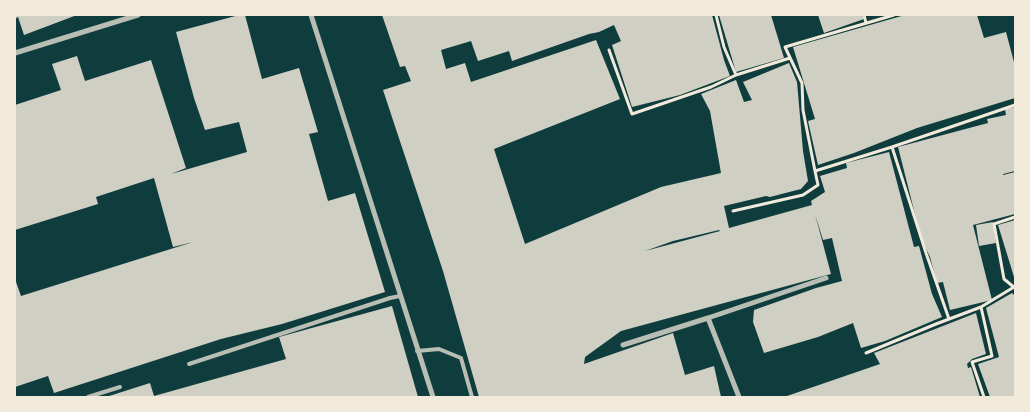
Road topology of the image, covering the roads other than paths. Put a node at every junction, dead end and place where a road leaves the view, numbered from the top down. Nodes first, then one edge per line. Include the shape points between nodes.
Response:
1 (138, 15) edge
2 (311, 15) edge
3 (15, 53) edge
4 (826, 278) dead end
5 (400, 296) junction
6 (708, 318) junction
7 (623, 345) dead end
8 (417, 351) junction
9 (189, 364) dead end
10 (120, 387) dead end
11 (88, 397) edge
12 (433, 397) edge
13 (472, 397) edge
14 (739, 397) edge

1 - 3 street
2 - 5 street
4 - 6 street
5 - 8 street
5 - 9 lane
6 - 7 street
6 - 14 street
8 - 12 street
8 - 13 lane via 439,349 461,358
10 - 11 lane

